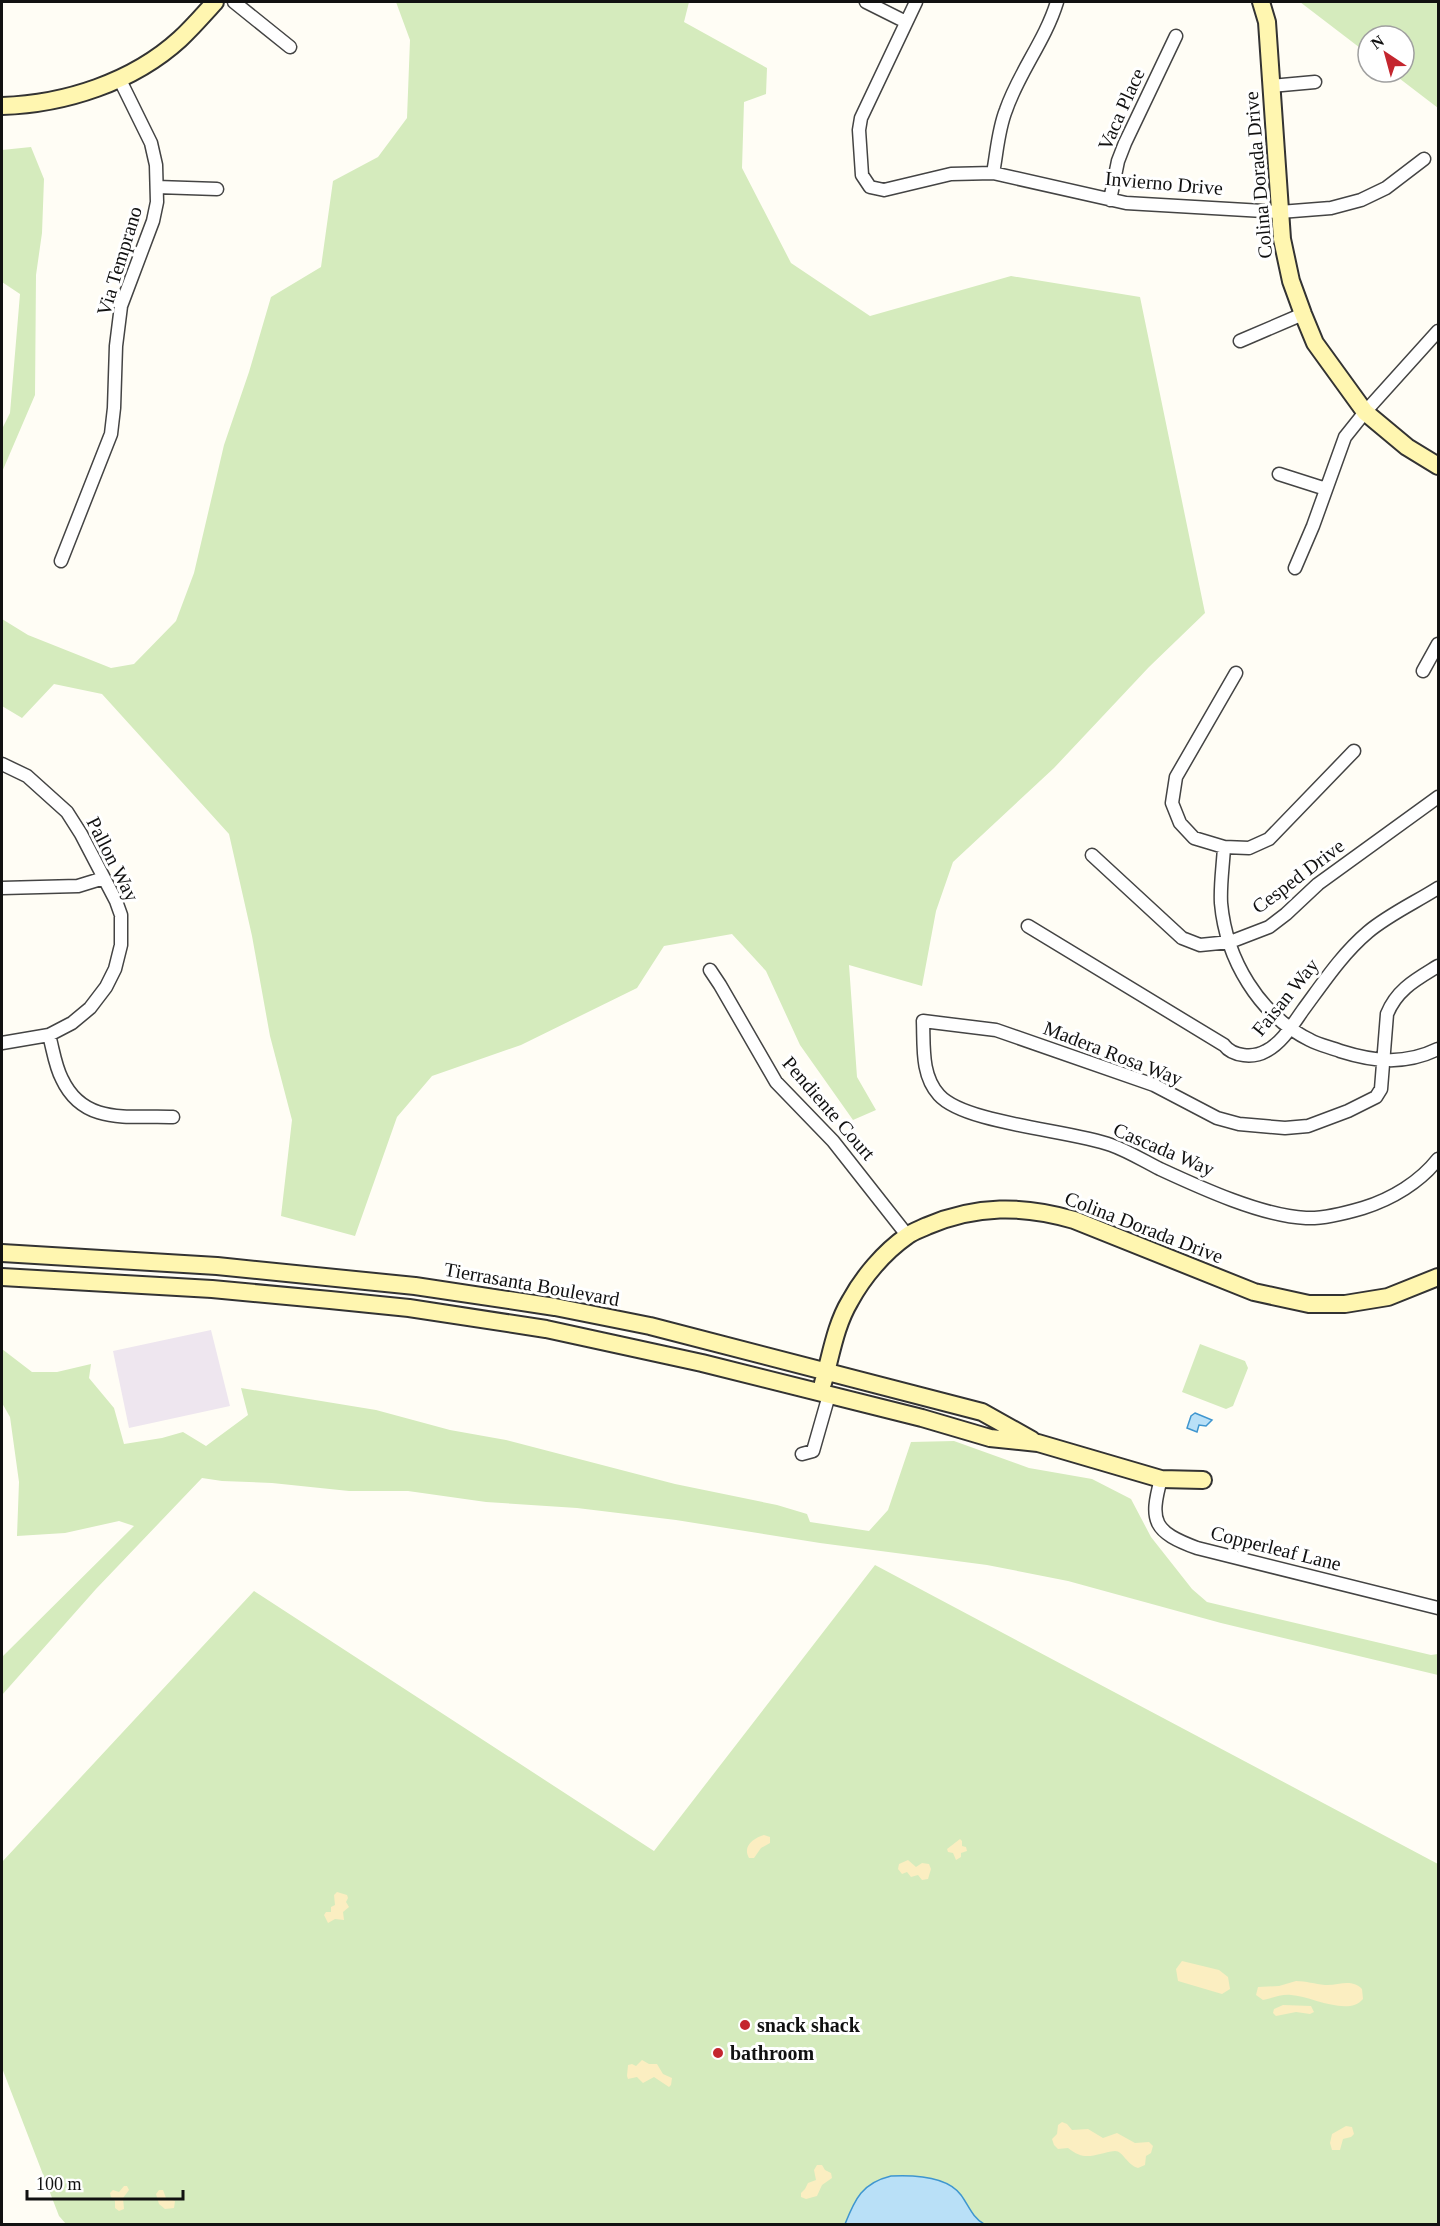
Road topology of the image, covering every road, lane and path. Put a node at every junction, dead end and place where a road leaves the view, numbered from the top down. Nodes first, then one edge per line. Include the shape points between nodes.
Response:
1 (215, 2) edge
2 (234, 2) edge
3 (866, 2) edge
4 (916, 2) edge
5 (1057, 2) edge
6 (1261, 2) edge
7 (906, 22) junction
8 (1176, 36) dead end
9 (290, 46) dead end
10 (119, 78) junction
11 (1315, 82) dead end
12 (1271, 86) junction
13 (2, 106) edge
14 (1424, 159) dead end
15 (993, 173) junction
16 (157, 187) junction
17 (217, 189) dead end
18 (1110, 200) junction
19 (1280, 212) junction
20 (1303, 314) junction
21 (1438, 331) edge
22 (1240, 340) dead end
23 (1365, 412) junction
24 (1438, 466) edge
25 (1279, 474) dead end
26 (1326, 489) junction
27 (61, 561) dead end
28 (1295, 568) dead end
29 (1438, 644) edge
30 (1423, 671) dead end
31 (1236, 673) dead end
32 (1354, 751) dead end
33 (2, 764) edge
34 (1438, 797) edge
35 (1224, 848) junction
36 (1092, 855) dead end
37 (104, 878) junction
38 (2, 888) edge
39 (1438, 888) edge
40 (1028, 926) dead end
41 (1230, 942) junction
42 (1438, 966) edge
43 (710, 970) dead end
44 (923, 1021) joint
45 (1290, 1028) junction
46 (48, 1035) junction
47 (2, 1043) edge
48 (1438, 1049) edge
49 (1384, 1061) junction
50 (173, 1117) dead end
51 (1438, 1159) edge
52 (908, 1235) junction
53 (2, 1253) edge
54 (2, 1277) edge
55 (1438, 1277) edge
56 (395, 1284) junction
57 (310, 1298) junction
58 (826, 1373) junction
59 (825, 1394) junction
60 (1038, 1443) junction
61 (802, 1454) dead end
62 (1161, 1479) junction
63 (1203, 1480) dead end
64 (1438, 1608) edge

1 - 10 street via 180,39
2 - 9 street
3 - 7 street
4 - 7 street
5 - 15 street via 1006,109
6 - 12 street, Colina Dorada Drive via 1267,22
7 - 15 street, Invierno Drive via 861,118 862,175 870,187 884,190 951,174
8 - 18 street, Vaca Place via 1125,142
10 - 13 street via 57,100
10 - 16 street, Via Temprano via 151,143
11 - 12 street
12 - 19 street, Colina Dorada Drive
14 - 19 street, Invierno Drive via 1386,188 1361,200 1331,208
15 - 18 street, Invierno Drive
16 - 17 street
16 - 27 street, Via Temprano via 153,221 121,306 111,434
18 - 19 street, Invierno Drive
19 - 20 street, Colina Dorada Drive via 1282,239
20 - 22 street
20 - 23 street, Colina Dorada Drive via 1315,343
21 - 23 street
23 - 24 street, Colina Dorada Drive via 1407,447
23 - 26 street via 1345,437
25 - 26 street
26 - 28 street
29 - 30 street
31 - 35 street via 1176,777 1172,803 1180,823 1194,838
32 - 35 street via 1269,838 1249,848
33 - 37 street, Pallon Way via 27,776 67,812
34 - 41 street, Cesped Drive via 1318,884 1269,927
35 - 41 street via 1221,900
36 - 41 street, Cesped Drive via 1182,938 1200,945
37 - 38 street via 78,886
37 - 46 street, Pallon Way via 121,915 121,945 115,969 90,1008
39 - 45 street, Faisan Way via 1369,930 1344,954
40 - 45 street, Faisan Way via 1228,1051 1245,1056 1265,1052
41 - 45 street via 1237,964 1260,1001
42 - 49 street, Madera Rosa Way via 1403,988 1392,1003 1387,1014
43 - 52 street, Pendiente Court via 776,1082 833,1141
44 - 49 street, Madera Rosa Way via 996,1030 1154,1085 1216,1118 1285,1128 1308,1126 1376,1097 1381,1089
44 - 51 street, Cascada Way via 925,1070 932,1085 940,1096 968,1113 1111,1145 1179,1178 1271,1214 1308,1218 1377,1204 1407,1188
45 - 49 street via 1310,1041
46 - 47 street, Pallon Way
46 - 50 street via 62,1079 84,1108 101,1114
48 - 49 street via 1424,1056
52 - 55 street, Colina Dorada Drive via 949,1217 1000,1208 1051,1214 1254,1292 1310,1304 1345,1304 1388,1297
52 - 58 street, Colina Dorada Drive via 876,1265 849,1301
53 - 56 street, Tierrasanta Boulevard via 217,1266
54 - 57 street, Tierrasanta Boulevard
56 - 57 street via 386,1295 334,1291
56 - 58 street, Tierrasanta Boulevard via 555,1307 650,1326
57 - 59 street, Tierrasanta Boulevard via 546,1329
58 - 59 street, Colina Dorada Drive
58 - 60 street, Tierrasanta Boulevard via 982,1412
59 - 60 street, Tierrasanta Boulevard via 990,1438
59 - 61 street via 813,1451
60 - 62 street, Tierrasanta Boulevard
62 - 63 street, Tierrasanta Boulevard
62 - 64 street, Copperleaf Lane via 1154,1505 1156,1523 1173,1539

